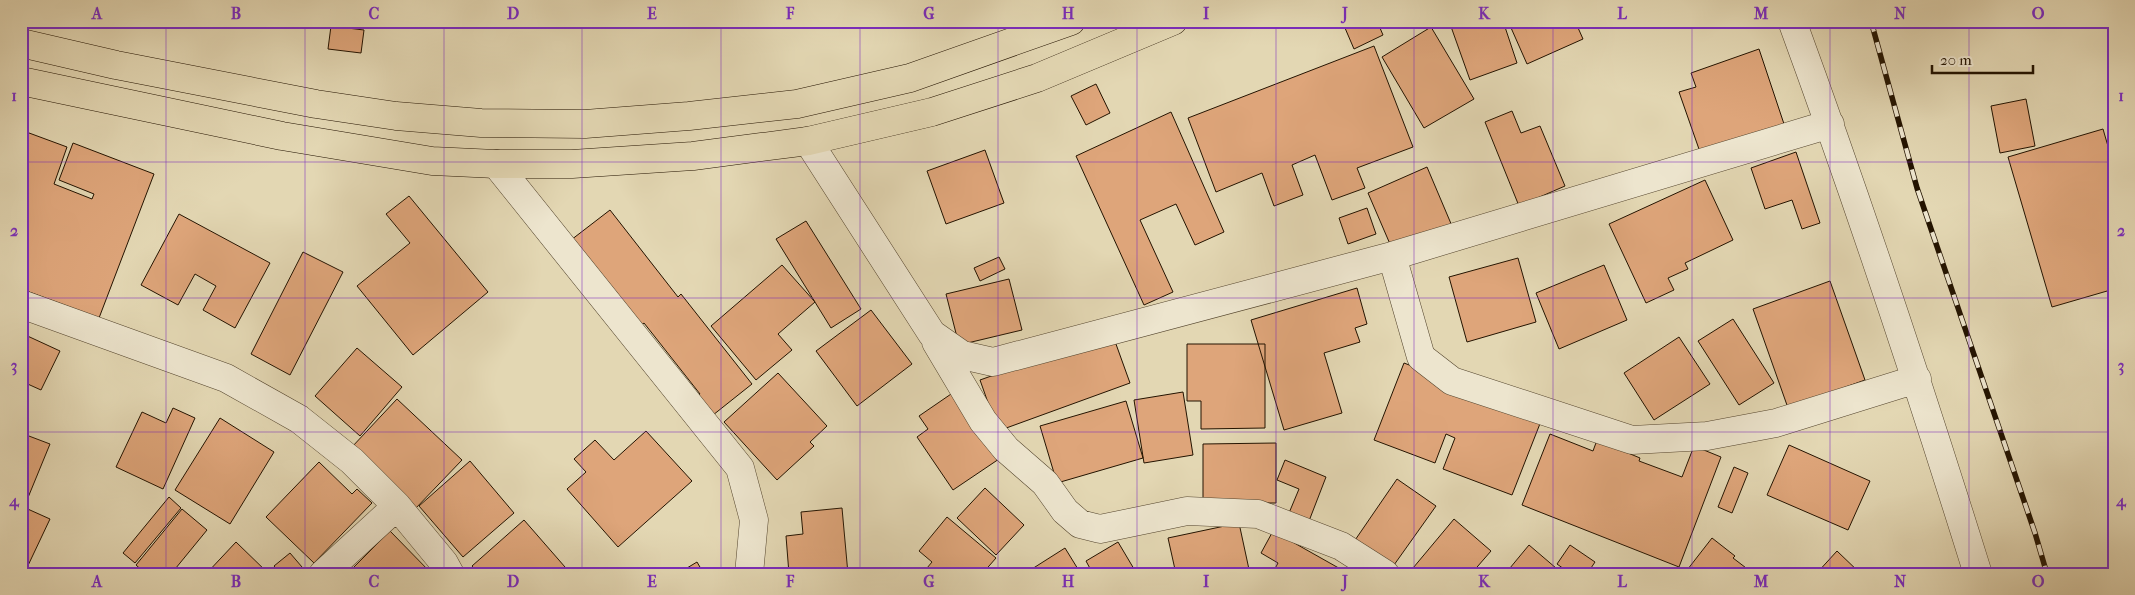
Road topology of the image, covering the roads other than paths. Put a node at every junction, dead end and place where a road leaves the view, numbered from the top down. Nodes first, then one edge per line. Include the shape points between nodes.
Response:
1 (1071, 21) edge
2 (1173, 21) edge
3 (1792, 21) edge
4 (21, 43) edge
5 (21, 81) edge
6 (1830, 124) junction
7 (808, 142) junction
8 (496, 164) junction
9 (1392, 256) junction
10 (21, 304) edge
11 (932, 334) junction
12 (1917, 379) junction
13 (397, 506) junction
14 (1974, 572) edge
15 (322, 574) edge
16 (450, 574) edge
17 (749, 574) edge
18 (1385, 574) edge

1 - 4 main road via 910,78 797,104 585,124 481,123 388,115 154,73
2 - 7 main road via 1037,78 932,112
3 - 6 street
5 - 8 main road via 282,136 432,161
6 - 9 street
6 - 12 street
7 - 8 main road via 693,156 572,164
7 - 11 street
8 - 17 street via 740,468 754,520
9 - 11 street via 993,362 962,355
9 - 12 street via 1421,357 1444,375 1452,381 1632,440 1708,436 1776,423
10 - 13 street via 226,378 299,419 352,461
11 - 18 street via 982,421 1006,449 1045,483 1065,511 1080,524 1100,529 1187,511 1258,514 1341,546
12 - 14 street
13 - 15 street
13 - 16 street

